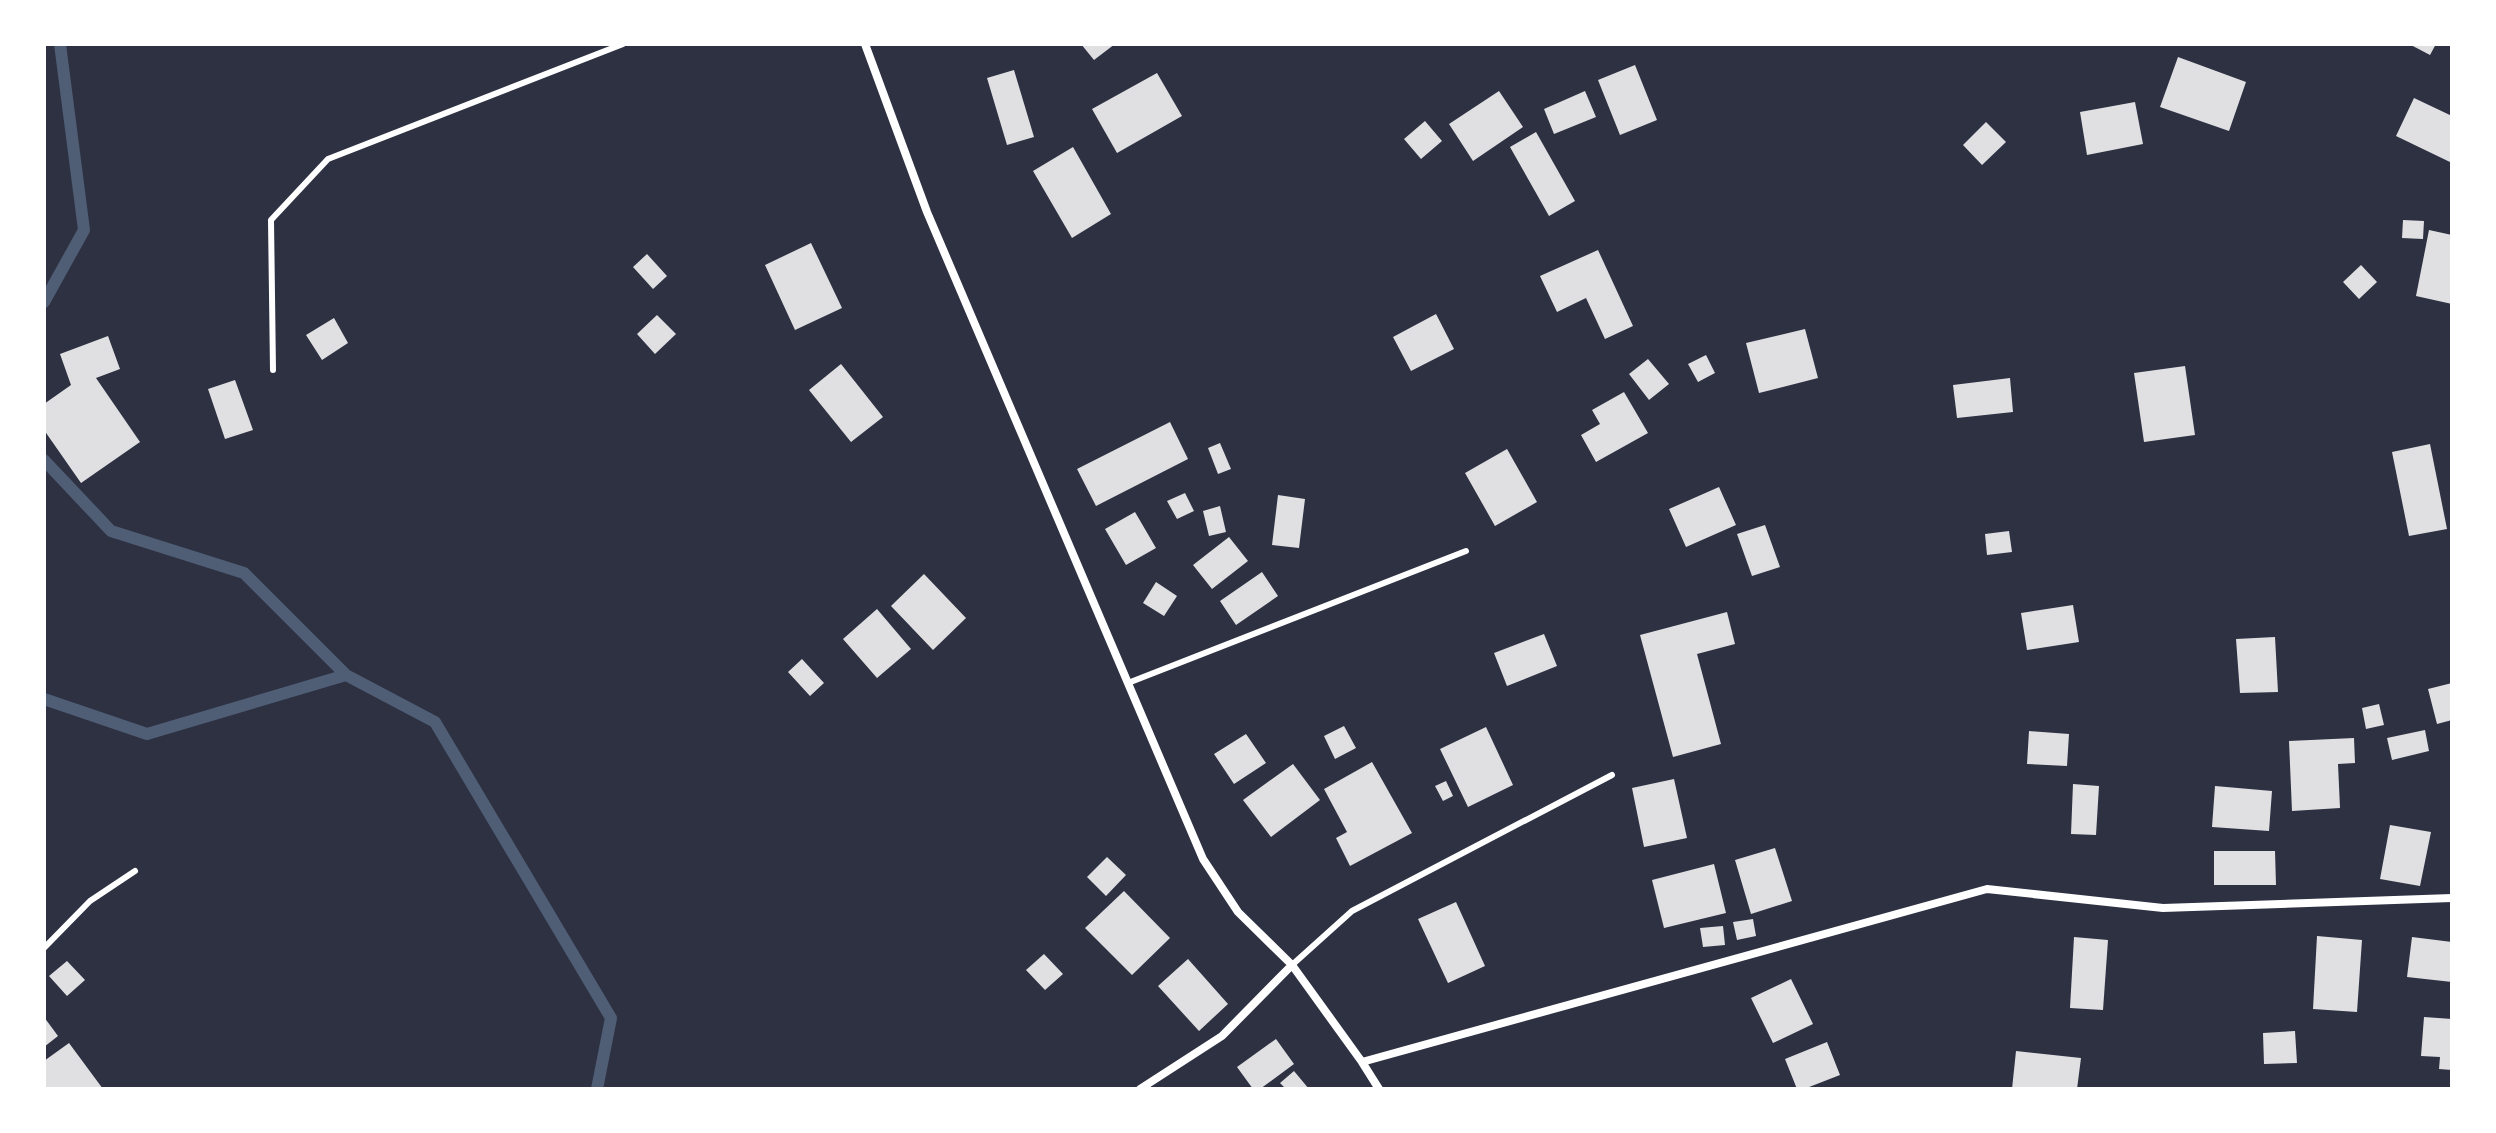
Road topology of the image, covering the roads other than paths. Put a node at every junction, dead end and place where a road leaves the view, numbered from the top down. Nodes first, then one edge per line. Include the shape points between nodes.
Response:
1 (623, 44) edge
2 (865, 44) edge
3 (273, 370) dead end
4 (1466, 551) dead end
5 (1128, 683) junction
6 (1612, 775) dead end
7 (135, 871) dead end
8 (2452, 898) edge
9 (44, 948) edge
10 (1292, 965) junction
11 (1362, 1062) junction
12 (1140, 1089) edge
13 (1379, 1089) edge

1 - 3 lane via 328,159 271,220
2 - 5 street via 927,212
4 - 5 lane
5 - 10 street via 1203,859 1238,912
6 - 10 lane via 1352,911
7 - 9 lane via 90,901
8 - 11 street via 2163,908 1987,889
10 - 11 street
10 - 12 street via 1222,1036
11 - 13 street

